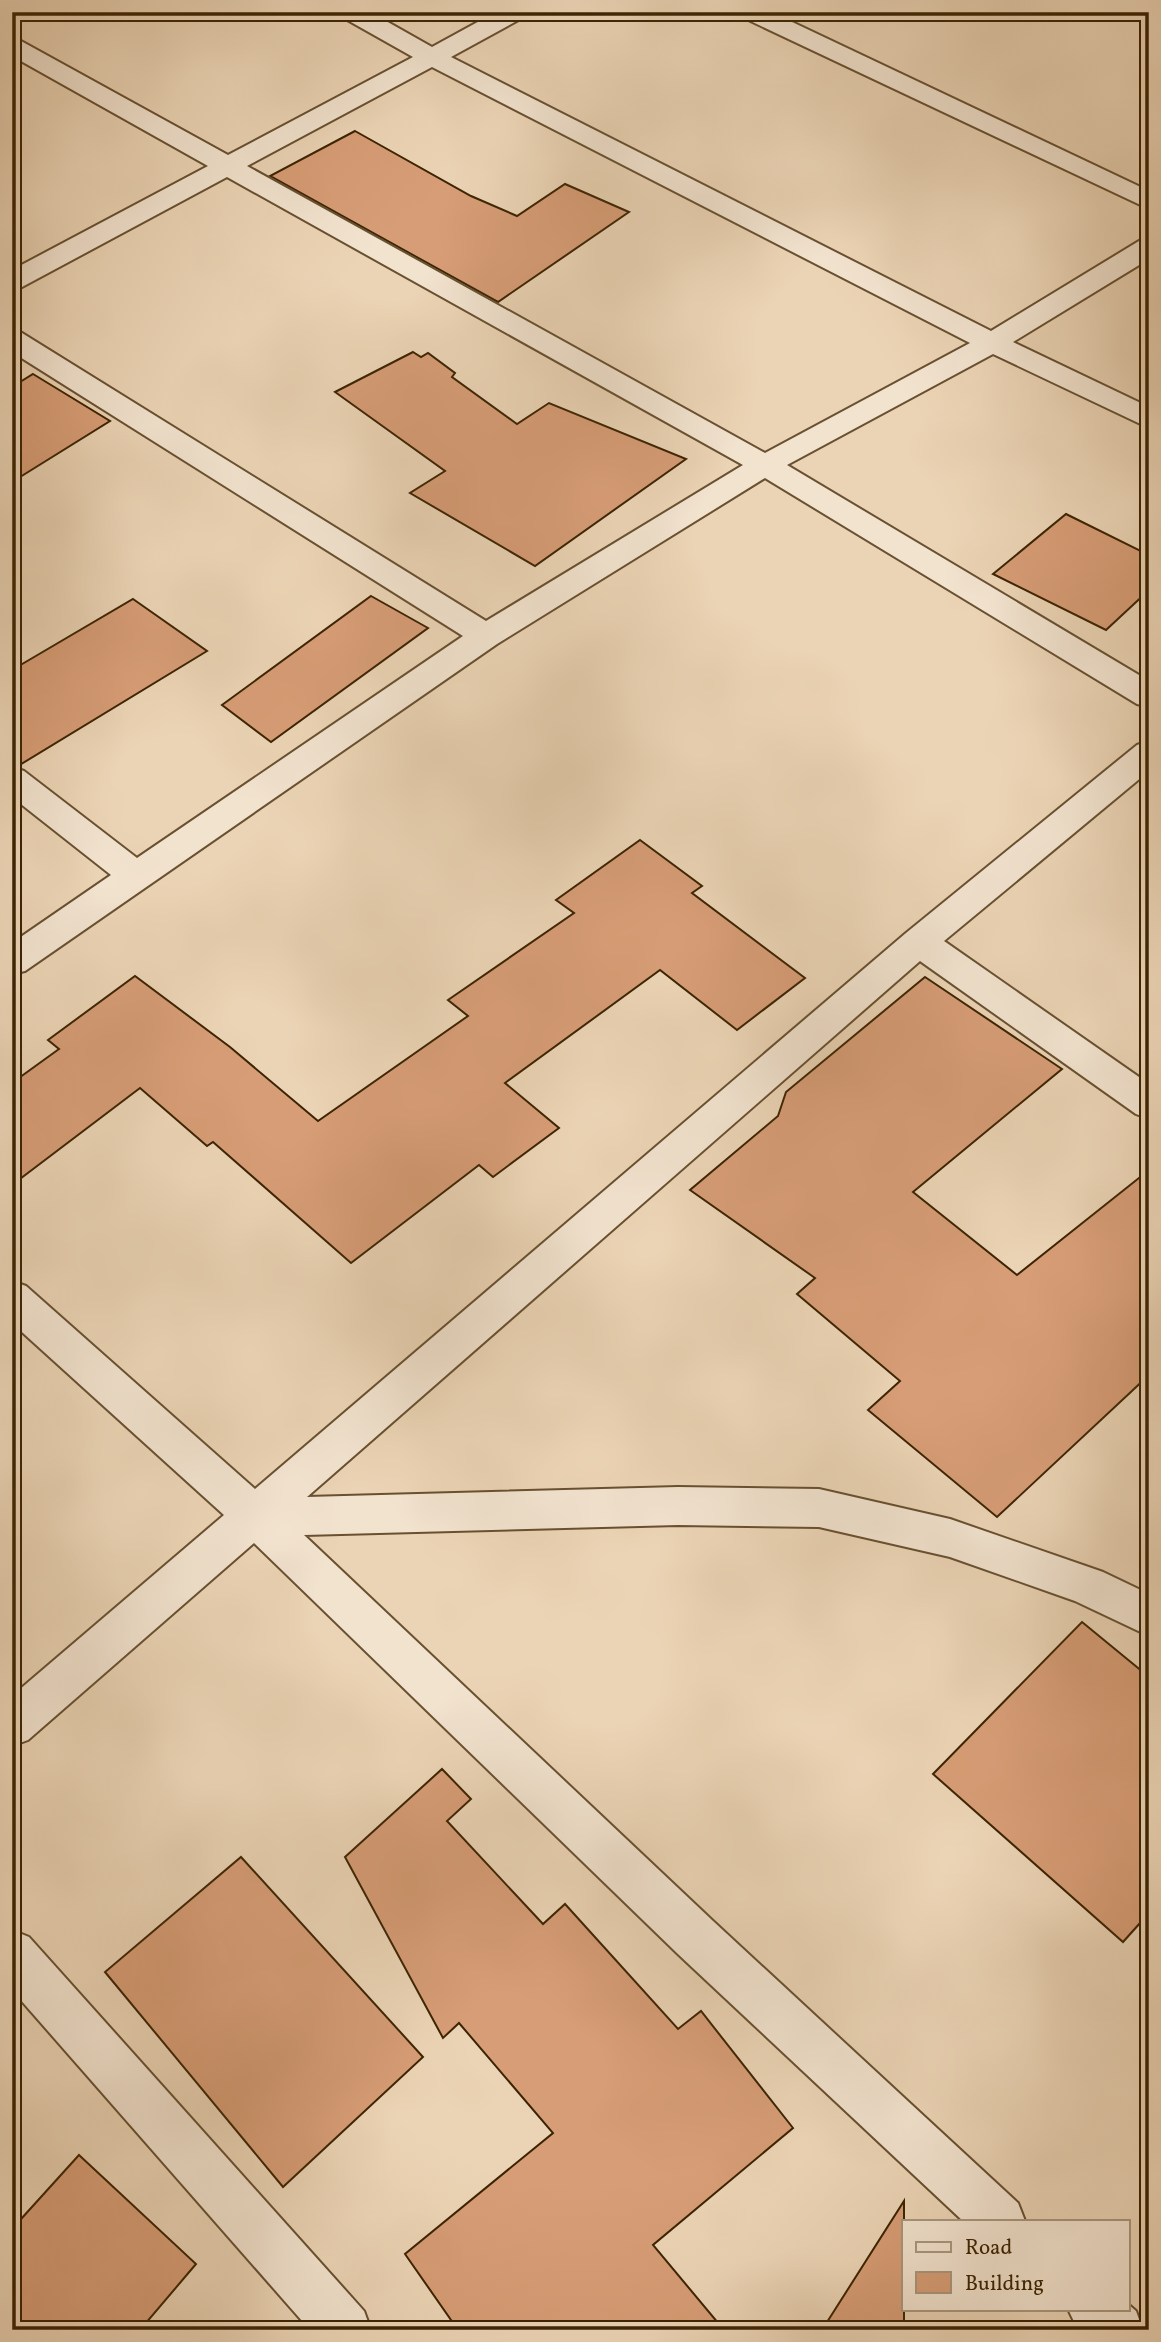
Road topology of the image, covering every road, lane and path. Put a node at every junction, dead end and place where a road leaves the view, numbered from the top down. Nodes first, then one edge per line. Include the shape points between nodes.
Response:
1 (351, 12) edge
2 (515, 12) edge
3 (751, 12) edge
4 (12, 47) edge
5 (432, 57) junction
6 (226, 167) junction
7 (1149, 201) edge
8 (1149, 247) edge
9 (12, 281) edge
10 (12, 339) edge
11 (992, 343) junction
12 (1149, 419) edge
13 (765, 465) junction
14 (486, 636) junction
15 (1149, 696) edge
16 (1149, 753) edge
17 (12, 779) edge
18 (137, 877) junction
19 (919, 942) junction
20 (12, 961) edge
21 (1149, 1104) edge
22 (12, 1298) edge
23 (256, 1517) junction
24 (1149, 1616) edge
25 (12, 1725) edge
26 (12, 1954) edge
27 (999, 2220) edge
28 (1095, 2310) edge
29 (345, 2330) edge
30 (1116, 2330) edge

1 - 5 street
2 - 5 street
3 - 7 street
4 - 6 street
5 - 6 street
5 - 11 street
6 - 9 street
6 - 13 street
8 - 11 street
10 - 14 street
11 - 12 street
11 - 13 street
13 - 14 street
13 - 15 street
14 - 18 street
16 - 19 street
17 - 18 street
18 - 20 street
19 - 21 street
19 - 23 street
22 - 23 street
23 - 24 street via 677,1506 819,1508 950,1538 1087,1586
23 - 25 street
23 - 27 street
26 - 29 street
28 - 30 street

